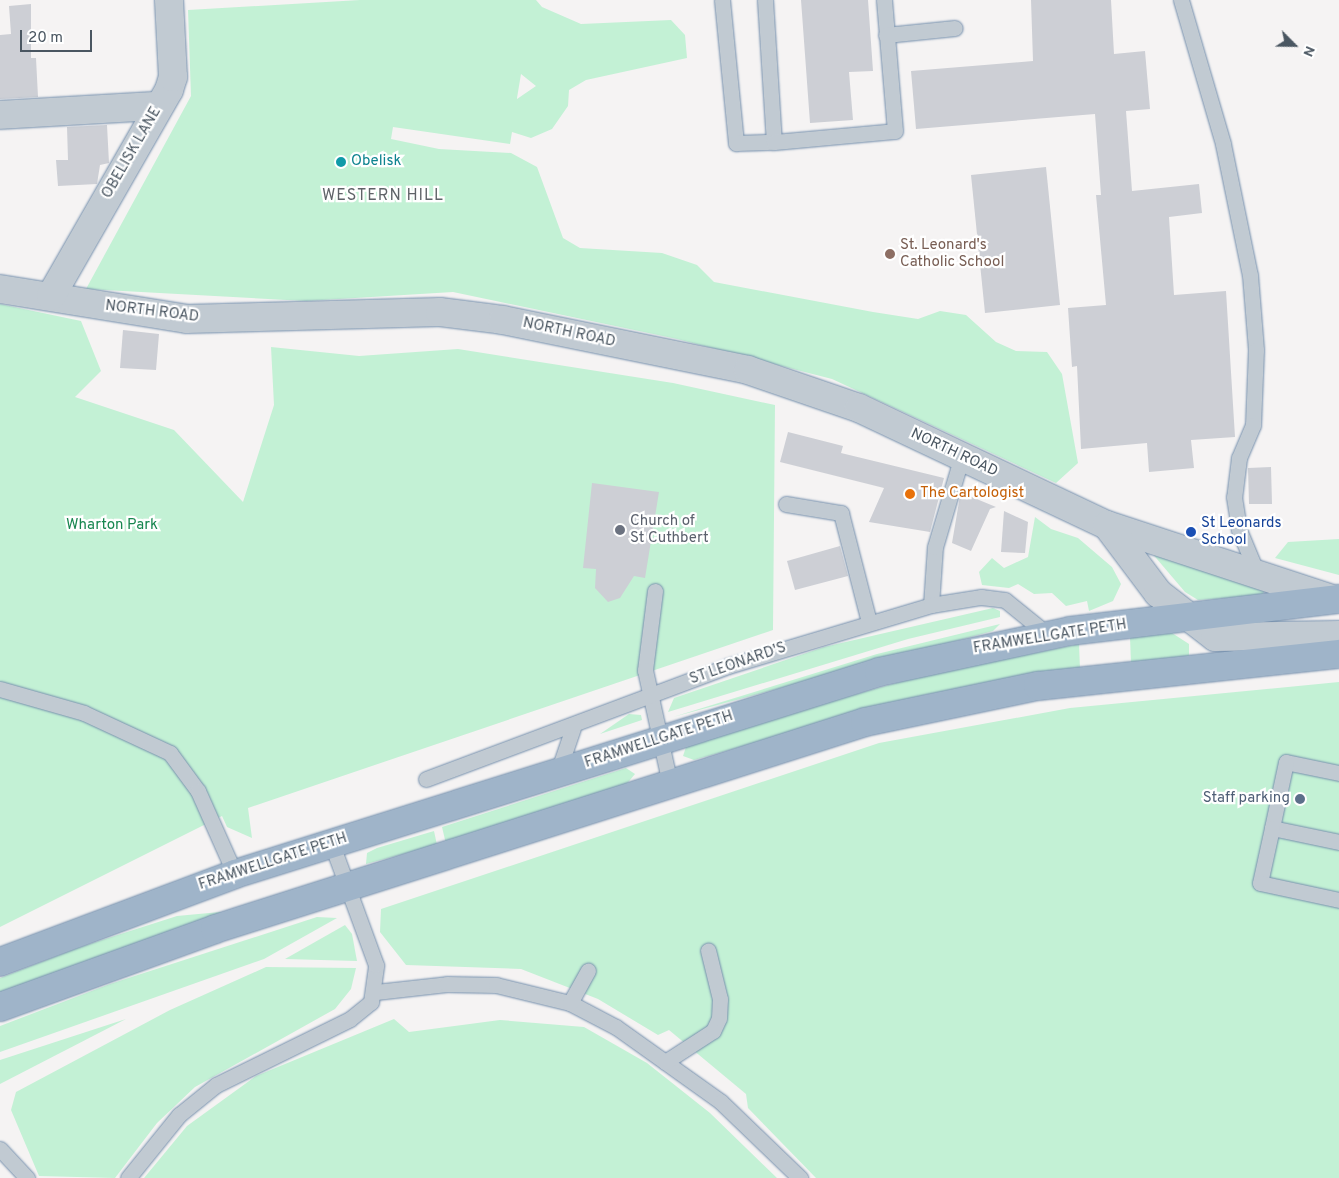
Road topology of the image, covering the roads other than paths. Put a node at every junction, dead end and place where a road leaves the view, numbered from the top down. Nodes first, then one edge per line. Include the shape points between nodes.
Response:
1 (169, 0) edge
2 (722, 0) edge
3 (765, 0) edge
4 (884, 0) edge
5 (1181, 0) edge
6 (954, 28) dead end
7 (886, 35) junction
8 (158, 106) junction
9 (0, 115) edge
10 (774, 142) junction
11 (0, 289) edge
12 (51, 296) junction
13 (962, 456) junction
14 (786, 504) dead end
15 (1107, 526) junction
16 (1257, 573) junction
17 (655, 591) dead end
18 (1336, 599) edge
19 (931, 605) junction
20 (1187, 616) junction
21 (869, 622) junction
22 (1339, 634) edge
23 (1048, 635) junction
24 (1339, 654) edge
25 (0, 689) edge
26 (649, 696) junction
27 (573, 728) junction
28 (660, 740) junction
29 (558, 772) junction
30 (1339, 773) edge
31 (426, 779) dead end
32 (670, 784) junction
33 (1272, 828) junction
34 (331, 842) junction
35 (1339, 842) edge
36 (235, 874) junction
37 (348, 888) junction
38 (1339, 900) edge
39 (708, 950) dead end
40 (0, 962) edge
41 (588, 971) dead end
42 (376, 992) junction
43 (570, 1003) junction
44 (0, 1007) edge
45 (664, 1062) junction
46 (0, 1149) edge
47 (27, 1178) edge
48 (128, 1178) edge
49 (800, 1178) edge

1 - 8 street, OBELISK LANE via 173,77
2 - 10 lane via 736,143
3 - 10 lane
4 - 7 lane
5 - 16 lane via 1223,144 1250,275 1256,350 1254,425 1239,458 1234,497 1239,530
6 - 7 lane
7 - 10 lane via 895,130
8 - 9 street
8 - 12 street, OBELISK LANE
11 - 12 street, NORTH ROAD
12 - 13 street, NORTH ROAD via 187,319 440,312 503,320 748,370 842,401
13 - 15 street, NORTH ROAD
13 - 19 lane via 935,547
14 - 21 lane via 841,513
15 - 16 street, NORTH ROAD
15 - 20 street, NORTH ROAD via 1158,593
16 - 18 street, NORTH ROAD
17 - 26 lane via 645,670
18 - 20 highway, FRAMWELLGATE PETH
19 - 21 lane, ST LEONARD'S
19 - 23 lane, ST LEONARD'S via 981,597 1005,600
20 - 22 street, NORTH ROAD via 1225,639
20 - 23 highway, FRAMWELLGATE PETH
21 - 26 lane, ST LEONARD'S
23 - 28 highway, FRAMWELLGATE PETH via 879,672
24 - 32 highway via 987,695 865,722
25 - 36 lane via 84,713 170,753 198,791
26 - 27 lane, ST LEONARD'S
26 - 28 lane
27 - 29 lane
27 - 31 lane, ST LEONARD'S
28 - 29 highway, FRAMWELLGATE PETH
28 - 32 lane
29 - 34 highway, FRAMWELLGATE PETH
30 - 33 lane via 1286,762
32 - 37 highway
33 - 35 lane
33 - 38 lane via 1260,883
34 - 36 highway, FRAMWELLGATE PETH
34 - 37 lane
36 - 40 highway, FRAMWELLGATE PETH
37 - 42 lane via 376,965
37 - 44 highway via 215,929
39 - 45 lane via 720,999 719,1018 713,1031
41 - 43 lane
42 - 43 lane via 447,984 496,985
42 - 48 lane via 371,1002 350,1019 216,1085 179,1115
43 - 45 lane via 616,1027
45 - 49 lane via 721,1102
46 - 47 lane

